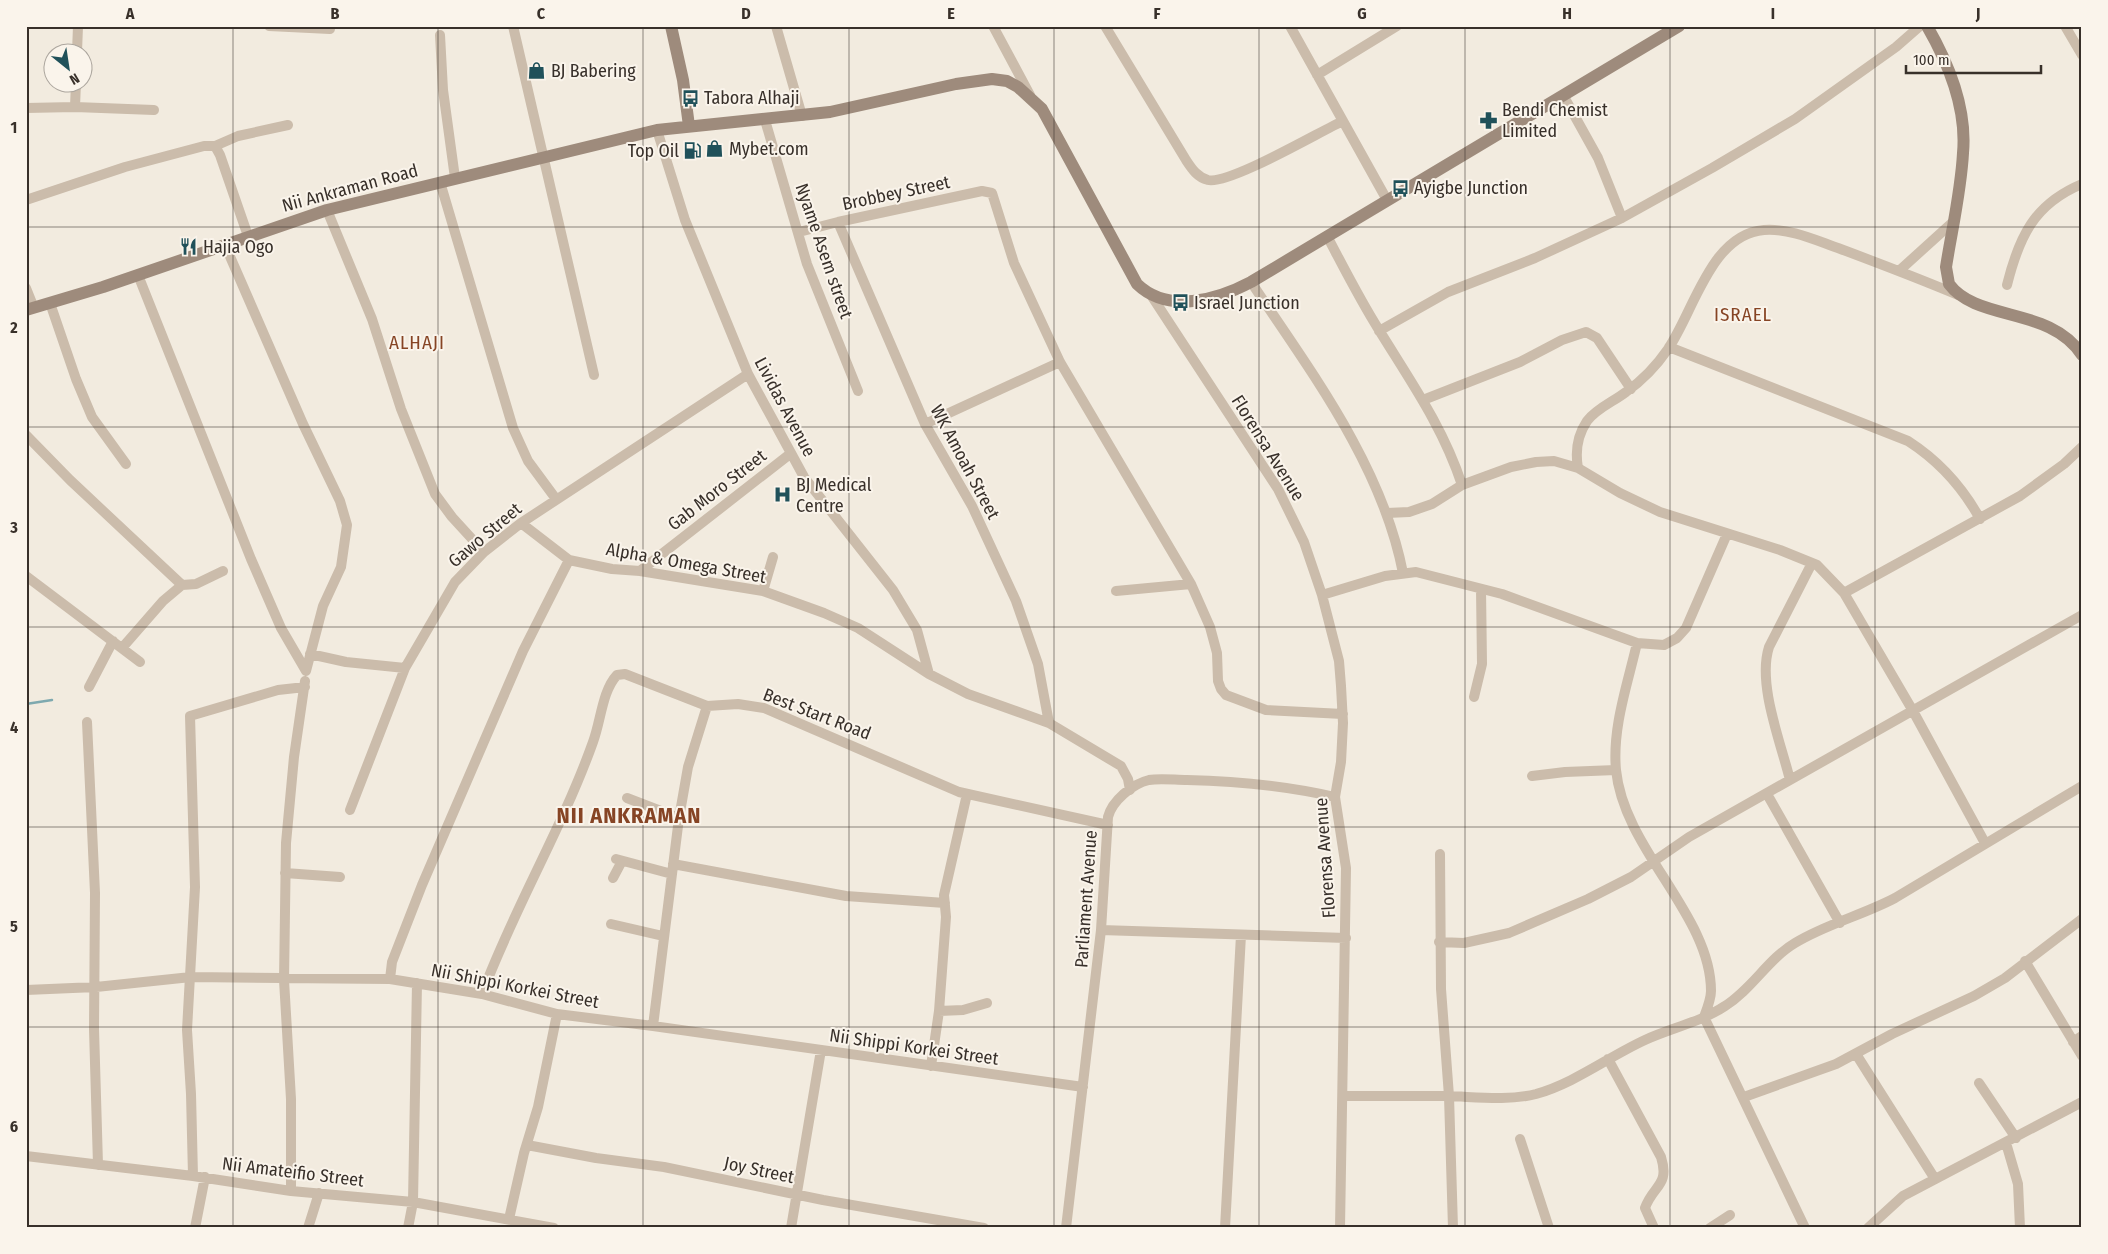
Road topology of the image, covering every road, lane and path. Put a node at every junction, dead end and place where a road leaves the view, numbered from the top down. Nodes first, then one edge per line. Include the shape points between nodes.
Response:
1 (78, 26) edge
2 (269, 26) edge
3 (512, 26) edge
4 (671, 26) edge
5 (776, 26) edge
6 (993, 26) edge
7 (1105, 26) edge
8 (1290, 26) edge
9 (1397, 26) edge
10 (1679, 26) edge
11 (1920, 26) edge
12 (1927, 26) edge
13 (2065, 26) edge
14 (330, 29) dead end
15 (440, 35) dead end
16 (77, 42) edge
17 (2082, 55) edge
18 (1317, 75) junction
19 (76, 92) edge
20 (1563, 95) junction
21 (1030, 96) junction
22 (75, 107) junction
23 (26, 108) edge
24 (154, 110) dead end
25 (802, 116) junction
26 (765, 120) junction
27 (1342, 121) junction
28 (288, 125) dead end
29 (689, 126) junction
30 (657, 130) junction
31 (215, 146) junction
32 (544, 158) junction
33 (455, 178) junction
34 (440, 182) junction
35 (2082, 184) edge
36 (26, 200) edge
37 (1388, 200) junction
38 (328, 210) junction
39 (1622, 218) junction
40 (838, 222) junction
41 (1953, 222) junction
42 (799, 232) junction
43 (248, 236) junction
44 (1327, 236) junction
45 (225, 244) junction
46 (1900, 270) junction
47 (138, 275) junction
48 (1251, 282) junction
49 (2007, 285) dead end
50 (26, 288) edge
51 (1151, 295) junction
52 (1959, 295) junction
53 (50, 303) junction
54 (30, 309) edge
55 (1379, 331) junction
56 (1669, 347) junction
57 (2082, 355) edge
58 (1060, 362) junction
59 (748, 374) junction
60 (594, 375) dead end
61 (1631, 389) junction
62 (858, 391) dead end
63 (1423, 400) junction
64 (925, 424) junction
65 (26, 435) edge
66 (2082, 447) edge
67 (790, 454) junction
68 (126, 464) dead end
69 (1578, 468) junction
70 (1462, 486) junction
71 (556, 499) junction
72 (1387, 512) junction
73 (1980, 519) junction
74 (521, 523) junction
75 (1727, 534) junction
76 (484, 552) junction
77 (773, 557) dead end
78 (569, 560) junction
79 (1812, 563) junction
80 (223, 571) dead end
81 (640, 571) junction
82 (1403, 573) junction
83 (26, 576) edge
84 (1191, 584) junction
85 (182, 585) junction
86 (1481, 589) junction
87 (762, 591) junction
88 (1116, 591) dead end
89 (1844, 593) junction
90 (1322, 595) junction
91 (2082, 615) edge
92 (113, 641) junction
93 (1637, 643) junction
94 (122, 648) junction
95 (310, 654) junction
96 (140, 662) dead end
97 (404, 668) junction
98 (306, 671) junction
99 (928, 674) junction
100 (89, 686) dead end
101 (304, 687) junction
102 (1474, 696) dead end
103 (707, 706) junction
104 (1913, 711) junction
105 (1343, 714) junction
106 (87, 722) dead end
107 (1049, 723) junction
108 (1616, 770) junction
109 (1532, 776) dead end
110 (1790, 780) junction
111 (2082, 786) edge
112 (1130, 790) junction
113 (967, 794) junction
114 (1767, 794) junction
115 (1335, 797) junction
116 (627, 798) dead end
117 (350, 810) dead end
118 (679, 818) junction
119 (1108, 825) junction
120 (1985, 843) junction
121 (1440, 854) dead end
122 (1653, 862) junction
123 (672, 869) junction
124 (285, 873) junction
125 (340, 877) dead end
126 (613, 878) dead end
127 (945, 903) junction
128 (2082, 918) edge
129 (1840, 922) junction
130 (611, 924) dead end
131 (1101, 930) junction
132 (1241, 935) junction
133 (663, 936) junction
134 (1346, 938) junction
135 (1439, 942) junction
136 (2025, 961) junction
137 (191, 977) junction
138 (390, 979) junction
139 (284, 980) junction
140 (417, 983) junction
141 (96, 987) junction
142 (26, 990) edge
143 (482, 994) junction
144 (987, 1003) dead end
145 (940, 1011) junction
146 (557, 1014) junction
147 (1704, 1017) junction
148 (653, 1026) junction
149 (2077, 1039) edge
150 (821, 1050) junction
151 (1856, 1054) junction
152 (2082, 1056) edge
153 (1608, 1059) junction
154 (931, 1066) junction
155 (1979, 1083) dead end
156 (1083, 1087) junction
157 (1343, 1096) junction
158 (1449, 1096) junction
159 (1744, 1097) junction
160 (2082, 1102) edge
161 (2016, 1138) junction
162 (1520, 1139) dead end
163 (2006, 1144) junction
164 (527, 1145) junction
165 (26, 1156) edge
166 (98, 1165) junction
167 (193, 1176) junction
168 (205, 1177) junction
169 (1936, 1179) junction
170 (291, 1191) junction
171 (319, 1193) junction
172 (796, 1194) junction
173 (413, 1202) junction
174 (1730, 1215) dead end
175 (509, 1219) junction
176 (1870, 1227) edge
177 (195, 1228) edge
178 (308, 1228) edge
179 (408, 1228) edge
180 (554, 1228) edge
181 (790, 1228) edge
182 (984, 1228) edge
183 (1066, 1228) edge
184 (1225, 1228) edge
185 (1340, 1228) edge
186 (1453, 1228) edge
187 (1549, 1228) edge
188 (1654, 1228) edge
189 (1710, 1228) edge
190 (1805, 1228) edge
191 (2020, 1228) edge

1 - 16 street
2 - 14 street
3 - 32 street
4 - 29 street
5 - 25 street
6 - 21 street
7 - 27 street via 1186,160 1196,174 1209,180 1222,179 1247,169
8 - 18 street
9 - 18 street
10 - 20 street
11 - 39 street via 1896,47 1795,119
12 - 41 street via 1938,45 1960,104 1964,153
13 - 17 street
15 - 33 street via 443,90
18 - 27 street
19 - 22 street
20 - 37 street
20 - 39 street via 1598,158
21 - 25 street, Nii Ankraman Road via 1007,81 978,80
21 - 51 street, Nii Ankraman Road via 1048,116 1134,278
22 - 23 street
22 - 24 street
25 - 26 street, Nii Ankraman Road
26 - 29 street, Nii Ankraman Road
26 - 42 street, Nyame Asem street
27 - 37 street
28 - 31 street via 238,136
29 - 30 street, Nii Ankraman Road
30 - 32 street, Nii Ankraman Road
30 - 59 street, Lividas Avenue via 685,220
31 - 36 street via 125,167
31 - 43 street
32 - 33 street, Nii Ankraman Road
32 - 60 street
33 - 34 street, Nii Ankraman Road
34 - 38 street, Nii Ankraman Road
34 - 71 street via 513,428 528,461
35 - 49 street via 2040,210 2014,255
37 - 44 street
38 - 43 street, Nii Ankraman Road
38 - 76 street via 372,319 401,409 435,494
39 - 55 street via 1535,258 1448,292
40 - 42 street, Brobbey Street
40 - 58 street, Brobbey Street via 992,192 1014,263
40 - 64 street, WK Amoah Street
41 - 46 street
41 - 52 street via 1946,277
42 - 62 street, Nyame Asem street via 818,295
43 - 45 street, Nii Ankraman Road
44 - 48 street
44 - 55 street
45 - 47 street, Nii Ankraman Road
45 - 95 street via 340,501 347,524 341,567 322,606
46 - 52 street
46 - 56 street via 1804,236 1765,230 1750,233 1726,248
47 - 53 street, Nii Ankraman Road
47 - 98 street via 250,559 281,628
48 - 51 street via 1220,296 1204,299 1172,301
48 - 72 street via 1340,418
50 - 54 street
51 - 90 street, Florensa Avenue via 1278,489 1304,542
52 - 57 street via 2051,327
53 - 54 street, Nii Ankraman Road
53 - 68 street via 92,417
55 - 63 street
56 - 61 street via 1654,368
56 - 73 street via 1908,441 1940,465 1958,484
58 - 64 street
58 - 84 street
59 - 67 street, Lividas Avenue
59 - 71 street, Gawo Street
61 - 63 street via 1597,338 1586,332 1562,340 1512,366
61 - 69 street via 1595,412 1586,422 1575,454
63 - 70 street via 1454,459
64 - 107 street, WK Amoah Street via 972,506 1016,601 1038,664
65 - 85 street
66 - 73 street via 2042,481
67 - 81 street, Gab Moro Street
67 - 99 street, Lividas Avenue via 804,477 893,590 917,630
69 - 70 street via 1554,461 1536,462 1511,467
69 - 75 street via 1638,503
70 - 72 street via 1432,504 1409,512
71 - 74 street, Gawo Street
72 - 82 street via 1397,540
73 - 89 street
74 - 76 street, Gawo Street
74 - 78 street, Alpha & Omega Street
75 - 79 street
75 - 93 street via 1682,634 1664,645
76 - 97 street, Gawo Street via 455,582
77 - 87 street
78 - 81 street, Alpha & Omega Street
78 - 138 street via 523,651 422,885 392,962
79 - 89 street via 1832,578
79 - 110 street via 1765,660 1770,700
80 - 85 street via 196,584
81 - 87 street, Alpha & Omega Street
82 - 86 street via 1429,575
82 - 90 street
83 - 92 street
84 - 88 street
84 - 105 street via 1210,627 1218,653 1218,680 1226,696 1266,710
85 - 94 street via 163,601
86 - 93 street
86 - 102 street via 1482,664
87 - 99 street, Alpha & Omega Street via 858,628
89 - 104 street
90 - 105 street, Florensa Avenue via 1339,661
91 - 104 street
92 - 94 street
92 - 100 street
93 - 108 street via 1617,735
94 - 96 street
95 - 97 street via 331,660
95 - 98 street
97 - 117 street, Gawo Street
98 - 101 street
99 - 107 street, Alpha & Omega Street via 968,694
101 - 124 street via 291,786
101 - 137 street via 278,690 190,716 195,840
103 - 113 street, Best Start Road via 738,704 764,708
103 - 118 street via 688,767
103 - 143 street, Best Start Road via 625,674 617,675 610,682 600,724 580,779
104 - 110 street
104 - 120 street
105 - 115 street, Florensa Avenue via 1342,762
106 - 141 street
107 - 112 street, Alpha & Omega Street via 1121,766
108 - 109 street
108 - 122 street via 1627,812
110 - 114 street
111 - 120 street
112 - 115 street, Parliament Avenue via 1148,780 1206,781 1303,790
112 - 119 street, Parliament Avenue via 1110,808
113 - 119 street, Best Start Road
113 - 127 street via 944,895
114 - 122 street via 1690,837
114 - 129 street
115 - 134 street, Florensa Avenue via 1346,868
116 - 118 street
118 - 123 street
119 - 131 street, Parliament Avenue
120 - 129 street via 1895,898
121 - 135 street
122 - 135 street via 1588,899 1509,933 1464,944
122 - 147 street via 1678,901 1702,951 1712,993
123 - 126 street via 619,860
123 - 127 street via 846,896
123 - 133 street
124 - 125 street
124 - 139 street
127 - 145 street
128 - 136 street
129 - 147 street via 1780,953 1738,997
130 - 133 street
131 - 132 street
131 - 156 street, Parliament Avenue
132 - 134 street
132 - 184 street
133 - 148 street
134 - 157 street, Florensa Avenue
135 - 158 street
136 - 149 street
136 - 151 street via 2005,978 1974,996
137 - 139 street, Nii Shippi Korkei Street
137 - 141 street, Nii Shippi Korkei Street
137 - 167 street via 187,1030
138 - 139 street, Nii Shippi Korkei Street
138 - 140 street, Nii Shippi Korkei Street
139 - 170 street via 291,1099
140 - 143 street, Nii Shippi Korkei Street
140 - 173 street
141 - 142 street, Nii Shippi Korkei Street
141 - 166 street
143 - 146 street, Nii Shippi Korkei Street
144 - 145 street via 963,1010
145 - 154 street
146 - 148 street, Nii Shippi Korkei Street
146 - 164 street
147 - 153 street
147 - 159 street
148 - 150 street, Nii Shippi Korkei Street
149 - 152 street
150 - 154 street, Nii Shippi Korkei Street
150 - 172 street
151 - 159 street via 1806,1076
151 - 169 street
153 - 158 street via 1561,1085 1536,1094 1491,1098
153 - 188 street via 1664,1167 1663,1180 1645,1208
154 - 156 street, Nii Shippi Korkei Street
155 - 161 street
156 - 183 street, Parliament Avenue
157 - 158 street
157 - 185 street, Florensa Avenue
158 - 186 street
159 - 190 street
160 - 161 street
161 - 163 street
162 - 187 street
163 - 169 street
163 - 191 street via 2018,1184
164 - 172 street, Joy Street via 664,1167
164 - 175 street
165 - 166 street, Nii Amateifio Street
166 - 167 street, Nii Amateifio Street
167 - 168 street, Nii Amateifio Street
168 - 170 street, Nii Amateifio Street
168 - 177 street
169 - 176 street via 1903,1196
170 - 171 street, Nii Amateifio Street
171 - 173 street, Nii Amateifio Street
171 - 178 street
172 - 181 street
172 - 182 street, Joy Street
173 - 175 street, Nii Amateifio Street
173 - 179 street
174 - 189 street
175 - 180 street, Nii Amateifio Street

